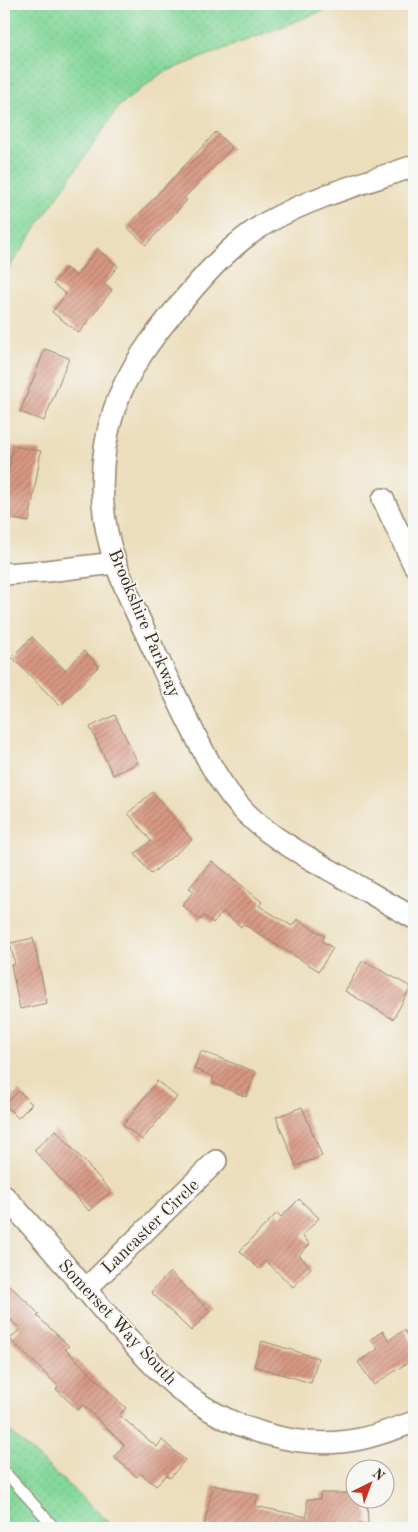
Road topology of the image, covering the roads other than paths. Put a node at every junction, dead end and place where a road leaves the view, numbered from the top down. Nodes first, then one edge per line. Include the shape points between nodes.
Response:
1 (414, 166) edge
2 (383, 498) dead end
3 (115, 563) junction
4 (414, 565) edge
5 (4, 574) edge
6 (414, 918) edge
7 (216, 1161) dead end
8 (4, 1196) edge
9 (85, 1290) junction
10 (405, 1425) edge
11 (4, 1471) edge
12 (55, 1528) edge

1 - 3 street, Brookshire Parkway via 296,207 266,223 224,256 160,328 123,388 108,432 102,496
2 - 4 street
3 - 5 street
3 - 6 street, Brookshire Parkway via 203,753 230,796 264,830
7 - 9 street, Lancaster Circle
8 - 9 street, Somerset Way South
9 - 10 street, Somerset Way South via 151,1364 179,1389 236,1424 276,1436 327,1442 359,1439
11 - 12 lane

